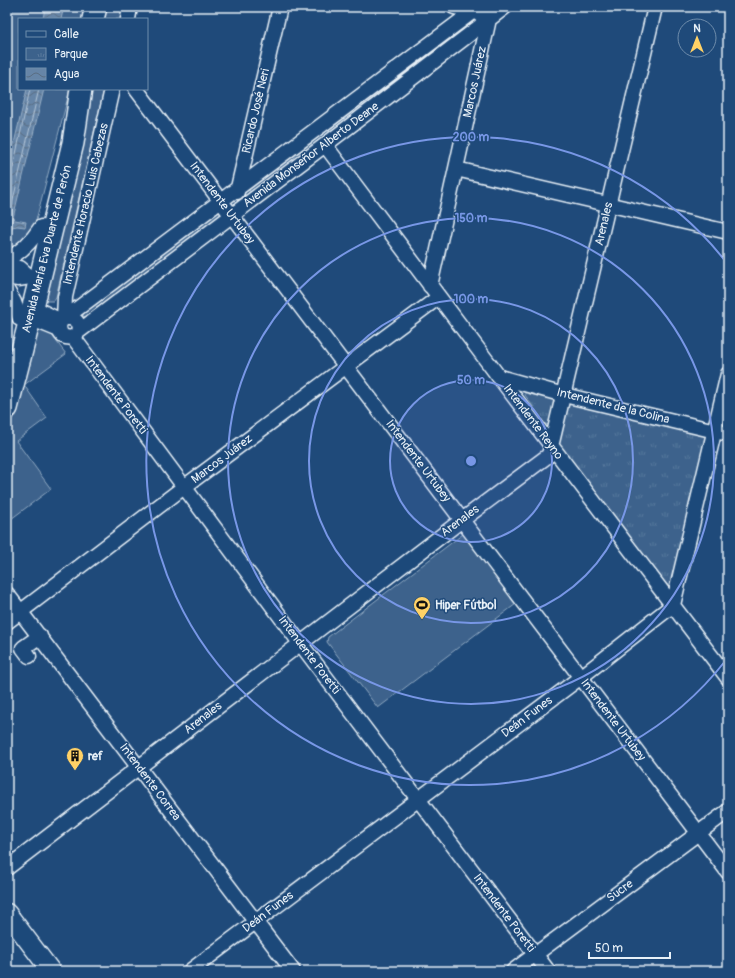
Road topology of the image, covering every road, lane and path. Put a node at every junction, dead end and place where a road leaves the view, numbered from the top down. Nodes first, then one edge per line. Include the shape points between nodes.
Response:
1 (96, 7) edge
2 (130, 7) edge
3 (280, 7) edge
4 (454, 7) edge
5 (505, 7) edge
6 (654, 7) edge
7 (476, 9) edge
8 (93, 18) edge
9 (128, 18) edge
10 (489, 19) junction
11 (73, 90) edge
12 (81, 90) edge
13 (112, 90) edge
14 (137, 90) edge
15 (325, 145) junction
16 (456, 169) junction
17 (238, 188) junction
18 (221, 201) junction
19 (609, 204) junction
20 (232, 216) junction
21 (41, 227) junction
22 (728, 232) edge
23 (7, 259) edge
24 (7, 265) edge
25 (7, 277) edge
26 (35, 278) junction
27 (430, 286) junction
28 (7, 290) edge
29 (439, 297) junction
30 (25, 313) junction
31 (63, 322) junction
32 (75, 334) junction
33 (7, 366) edge
34 (346, 367) junction
35 (728, 374) edge
36 (499, 377) junction
37 (564, 395) junction
38 (7, 408) edge
39 (721, 432) edge
40 (552, 447) junction
41 (184, 487) junction
42 (462, 520) junction
43 (7, 594) edge
44 (673, 605) junction
45 (21, 612) junction
46 (7, 622) edge
47 (40, 636) junction
48 (300, 644) junction
49 (30, 656) dead end
50 (580, 677) junction
51 (728, 678) edge
52 (139, 767) junction
53 (418, 800) junction
54 (728, 812) edge
55 (699, 833) junction
56 (7, 868) edge
57 (728, 872) edge
58 (7, 913) edge
59 (255, 922) junction
60 (535, 954) junction
61 (51, 971) edge
62 (190, 971) edge
63 (293, 971) edge
64 (513, 971) edge
65 (548, 971) edge

1 - 8 highway
2 - 9 street
3 - 17 street, Ricardo José Neri
4 - 7 street
5 - 10 street, Avenida Monseñor Alberto Deane
6 - 19 street, Arenales
7 - 10 street
7 - 17 street, Avenida Monseñor Alberto Deane
10 - 15 street, Avenida Monseñor Alberto Deane
10 - 16 street, Marcos Juárez
11 - 21 highway, Avenida María Eva Duarte de Perón
12 - 26 highway, Avenida María Eva Duarte de Perón via 73,143
13 - 31 street, Intendente Horacio Luis Cabezas via 64,297
14 - 18 street, Intendente Urtubey
15 - 20 street, Avenida Monseñor Alberto Deane
15 - 27 street, Intendente Reyno
16 - 19 street
16 - 27 street, Marcos Juárez
17 - 18 street, Avenida Monseñor Alberto Deane
17 - 20 street, Ricardo José Neri
18 - 20 street, Intendente Urtubey
18 - 31 street, Avenida Monseñor Alberto Deane
19 - 22 street
19 - 37 street, Arenales
20 - 32 street, Avenida Monseñor Alberto Deane
20 - 34 street, Intendente Urtubey
21 - 23 street via 27,246
21 - 26 highway, Avenida María Eva Duarte de Perón
24 - 26 street via 20,268
25 - 26 street
26 - 30 highway, Avenida María Eva Duarte de Perón
27 - 29 street, Intendente Reyno
28 - 30 street
29 - 34 street, Marcos Juárez
29 - 36 street, Intendente Reyno
30 - 31 street via 41,311
30 - 33 highway, Avenida María Eva Duarte de Perón
30 - 38 highway, Avenida María Eva Duarte de Perón
31 - 32 street via 63,336
32 - 41 street, Intendente Poretti
34 - 41 street, Marcos Juárez
34 - 42 street, Intendente Urtubey
35 - 39 street
36 - 37 street, Intendente de la Colina
36 - 40 street, Intendente Reyno
37 - 39 street, Intendente de la Colina
37 - 40 street, Arenales
39 - 44 street
40 - 42 street, Arenales via 549,455
40 - 44 street, Intendente Reyno
41 - 45 street, Marcos Juárez
41 - 48 street, Intendente Poretti
42 - 48 street, Arenales
42 - 50 street, Intendente Urtubey
43 - 45 street, Intendente Correa
44 - 50 street, Deán Funes
44 - 51 street, Intendente Reyno
45 - 46 street, Marcos Juárez
45 - 47 street, Intendente Correa
47 - 49 street via 23,648
47 - 52 street, Intendente Correa
48 - 52 street, Arenales
48 - 53 street, Intendente Poretti
50 - 53 street, Deán Funes
50 - 55 street, Intendente Urtubey
52 - 56 street, Arenales
52 - 59 street, Intendente Correa
53 - 59 street, Deán Funes
53 - 60 street, Intendente Poretti
54 - 55 street, Sucre
55 - 57 street, Intendente Urtubey
55 - 60 street, Sucre
58 - 61 main road
59 - 62 street, Deán Funes
59 - 63 street, Intendente Correa
60 - 64 street, Sucre
60 - 65 street, Intendente Poretti

